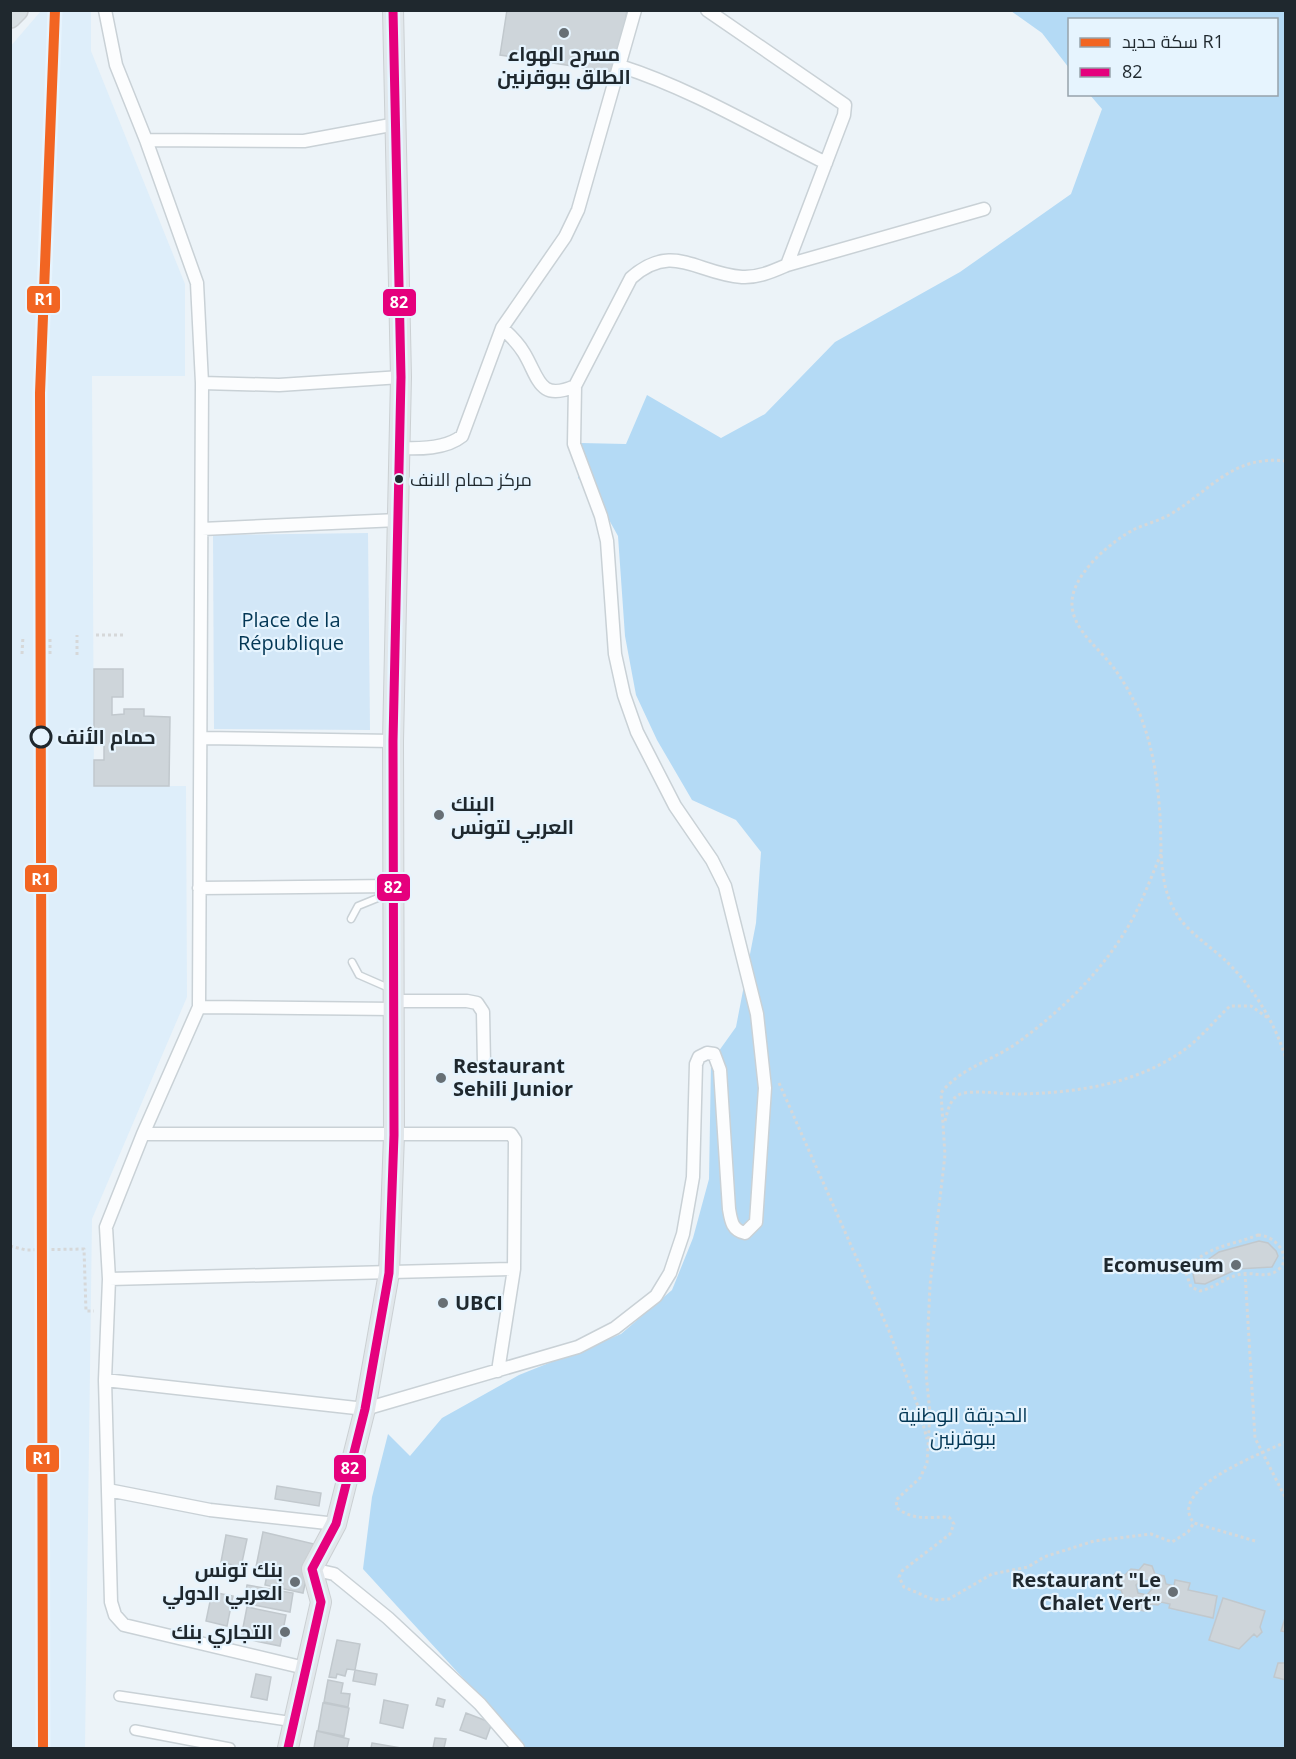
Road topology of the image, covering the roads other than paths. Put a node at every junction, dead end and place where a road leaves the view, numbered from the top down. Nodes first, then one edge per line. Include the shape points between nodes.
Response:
1 (17, 10) edge
2 (105, 10) edge
3 (393, 10) edge
4 (635, 10) edge
5 (707, 10) edge
6 (10, 17) edge
7 (620, 66) junction
8 (396, 124) junction
9 (147, 140) junction
10 (826, 163) junction
11 (984, 209) dead end
12 (787, 265) junction
13 (502, 328) junction
14 (400, 377) junction
15 (202, 383) junction
16 (575, 386) junction
17 (399, 448) junction
18 (398, 520) junction
19 (202, 530) junction
20 (201, 738) junction
21 (393, 741) junction
22 (198, 888) junction
23 (393, 889) junction
24 (351, 919) dead end
25 (352, 962) dead end
26 (394, 1000) junction
27 (199, 1007) junction
28 (484, 1064) dead end
29 (143, 1134) junction
30 (394, 1135) junction
31 (514, 1269) junction
32 (389, 1273) junction
33 (109, 1279) junction
34 (498, 1371) junction
35 (105, 1380) junction
36 (365, 1409) junction
37 (108, 1490) junction
38 (336, 1524) junction
39 (312, 1569) junction
40 (305, 1668) junction
41 (119, 1696) dead end
42 (294, 1722) junction
43 (135, 1731) dead end
44 (230, 1749) edge
45 (288, 1749) edge
46 (518, 1749) edge

1 - 6 highway
2 - 9 street via 116,65
3 - 8 main road
4 - 7 street
5 - 10 street via 845,105
7 - 10 street via 670,84
7 - 13 street via 578,210 565,237
8 - 9 street via 304,141
8 - 14 main road
9 - 15 street via 197,283
10 - 12 street
11 - 12 street
12 - 16 street via 767,274 743,277 682,261 646,265 631,278
13 - 16 street via 518,342 548,391 562,392
13 - 17 street via 462,436 448,443
14 - 15 street via 279,385
14 - 17 main road
15 - 19 street
16 - 34 street via 574,444 607,541 615,654 624,695 637,732 675,806 725,886 761,1042 764,1131 756,1222 745,1233 733,1226 729,1209 720,1070 714,1054 699,1057 693,1177 683,1234 670,1273 656,1296 615,1328 578,1347
17 - 18 main road
18 - 19 street
18 - 21 main road
19 - 20 street
20 - 21 street
20 - 22 street
21 - 23 main road
22 - 23 street
22 - 27 street
23 - 24 lane via 358,906
23 - 26 main road
25 - 26 lane via 359,975
26 - 27 street
26 - 28 street via 477,1003 483,1012
26 - 30 main road
27 - 29 street
29 - 30 street
29 - 33 street via 106,1227
30 - 31 street via 514,1136
30 - 32 main road
31 - 32 street
31 - 34 street
32 - 33 street
32 - 36 main road
33 - 35 street
34 - 36 street
35 - 36 street
35 - 37 street
36 - 38 main road
37 - 38 street via 210,1510
37 - 40 street via 111,1602 124,1625
38 - 39 main road
39 - 40 main road via 321,1602
39 - 46 street via 334,1574 388,1618 480,1704
40 - 42 main road
41 - 42 street
42 - 45 main road
43 - 44 street

